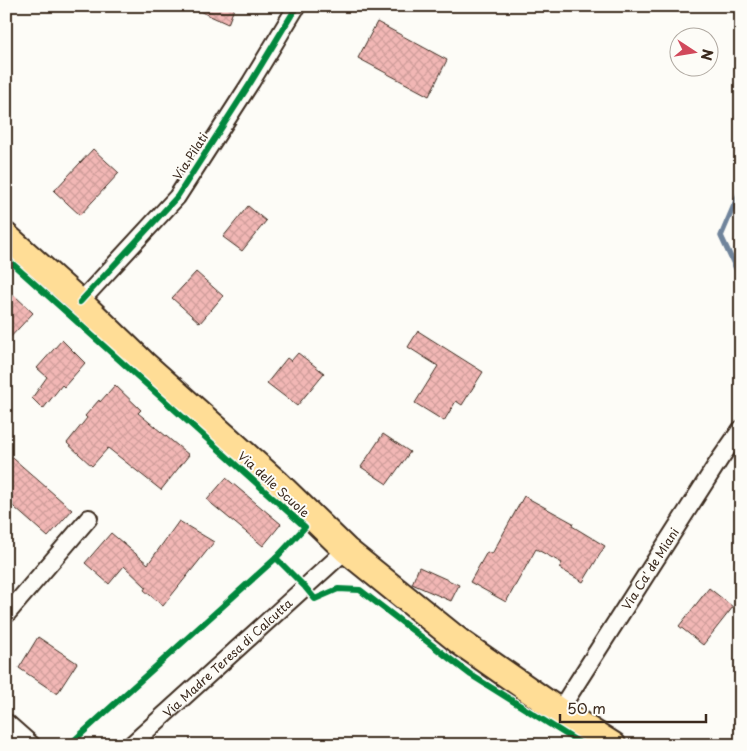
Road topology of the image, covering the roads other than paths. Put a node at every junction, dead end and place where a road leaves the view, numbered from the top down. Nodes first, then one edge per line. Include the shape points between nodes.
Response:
1 (297, 6) edge
2 (6, 236) edge
3 (80, 302) junction
4 (741, 428) edge
5 (89, 518) dead end
6 (346, 550) junction
7 (6, 615) edge
8 (559, 710) junction
9 (6, 722) edge
10 (602, 742) edge
11 (32, 745) edge
12 (131, 745) edge

1 - 3 street, Via Pilati via 177,196
2 - 3 main road, Via delle Scuole
3 - 6 main road, Via delle Scuole
4 - 8 street, Via Ca' de Miani
5 - 7 street
6 - 8 main road, Via delle Scuole via 460,642
6 - 12 street, Via Madre Teresa di Calcutta
8 - 10 main road, Via delle Scuole
9 - 11 street

